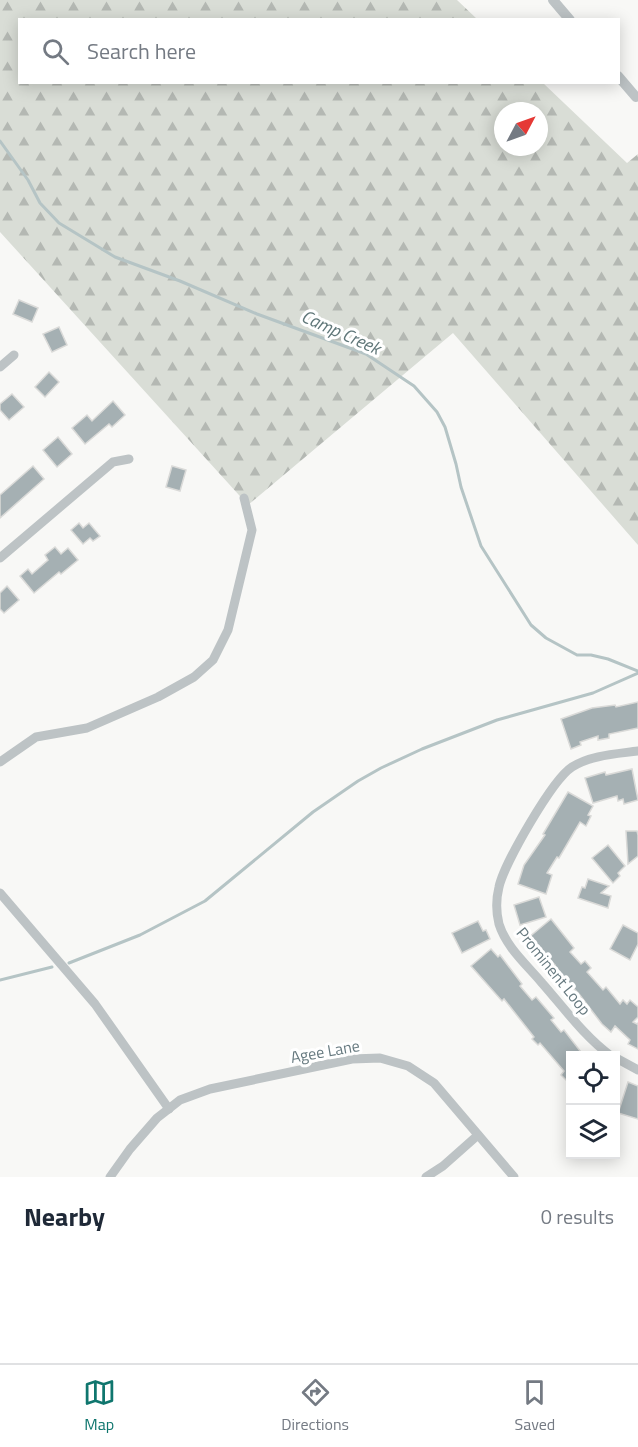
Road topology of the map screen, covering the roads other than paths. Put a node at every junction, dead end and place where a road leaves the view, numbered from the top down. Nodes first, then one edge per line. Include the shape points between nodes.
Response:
1 (553, 0) edge
2 (568, 18) edge
3 (620, 78) edge
4 (636, 97) dead end
5 (14, 355) dead end
6 (0, 367) edge
7 (129, 459) dead end
8 (244, 498) dead end
9 (0, 558) edge
10 (638, 751) edge
11 (0, 762) edge
12 (0, 893) edge
13 (605, 1051) edge
14 (620, 1061) edge
15 (638, 1070) edge
16 (169, 1109) junction
17 (478, 1135) junction
18 (110, 1177) edge
19 (426, 1177) edge
20 (514, 1177) edge

1 - 2 street
3 - 4 street
5 - 6 street
7 - 9 street via 113,462
8 - 11 street via 252,530 228,630 213,660 194,677 158,697 87,728 36,737
10 - 13 street, Prominent Loop via 589,760 560,777 504,872 497,894 499,921 510,945
12 - 16 street via 95,1004
14 - 15 street
16 - 17 street, Agee Lane via 180,1100 210,1089 352,1059 380,1058 408,1066 434,1083
16 - 18 street, Agee Lane via 130,1149
17 - 19 street
17 - 20 street, Agee Lane

